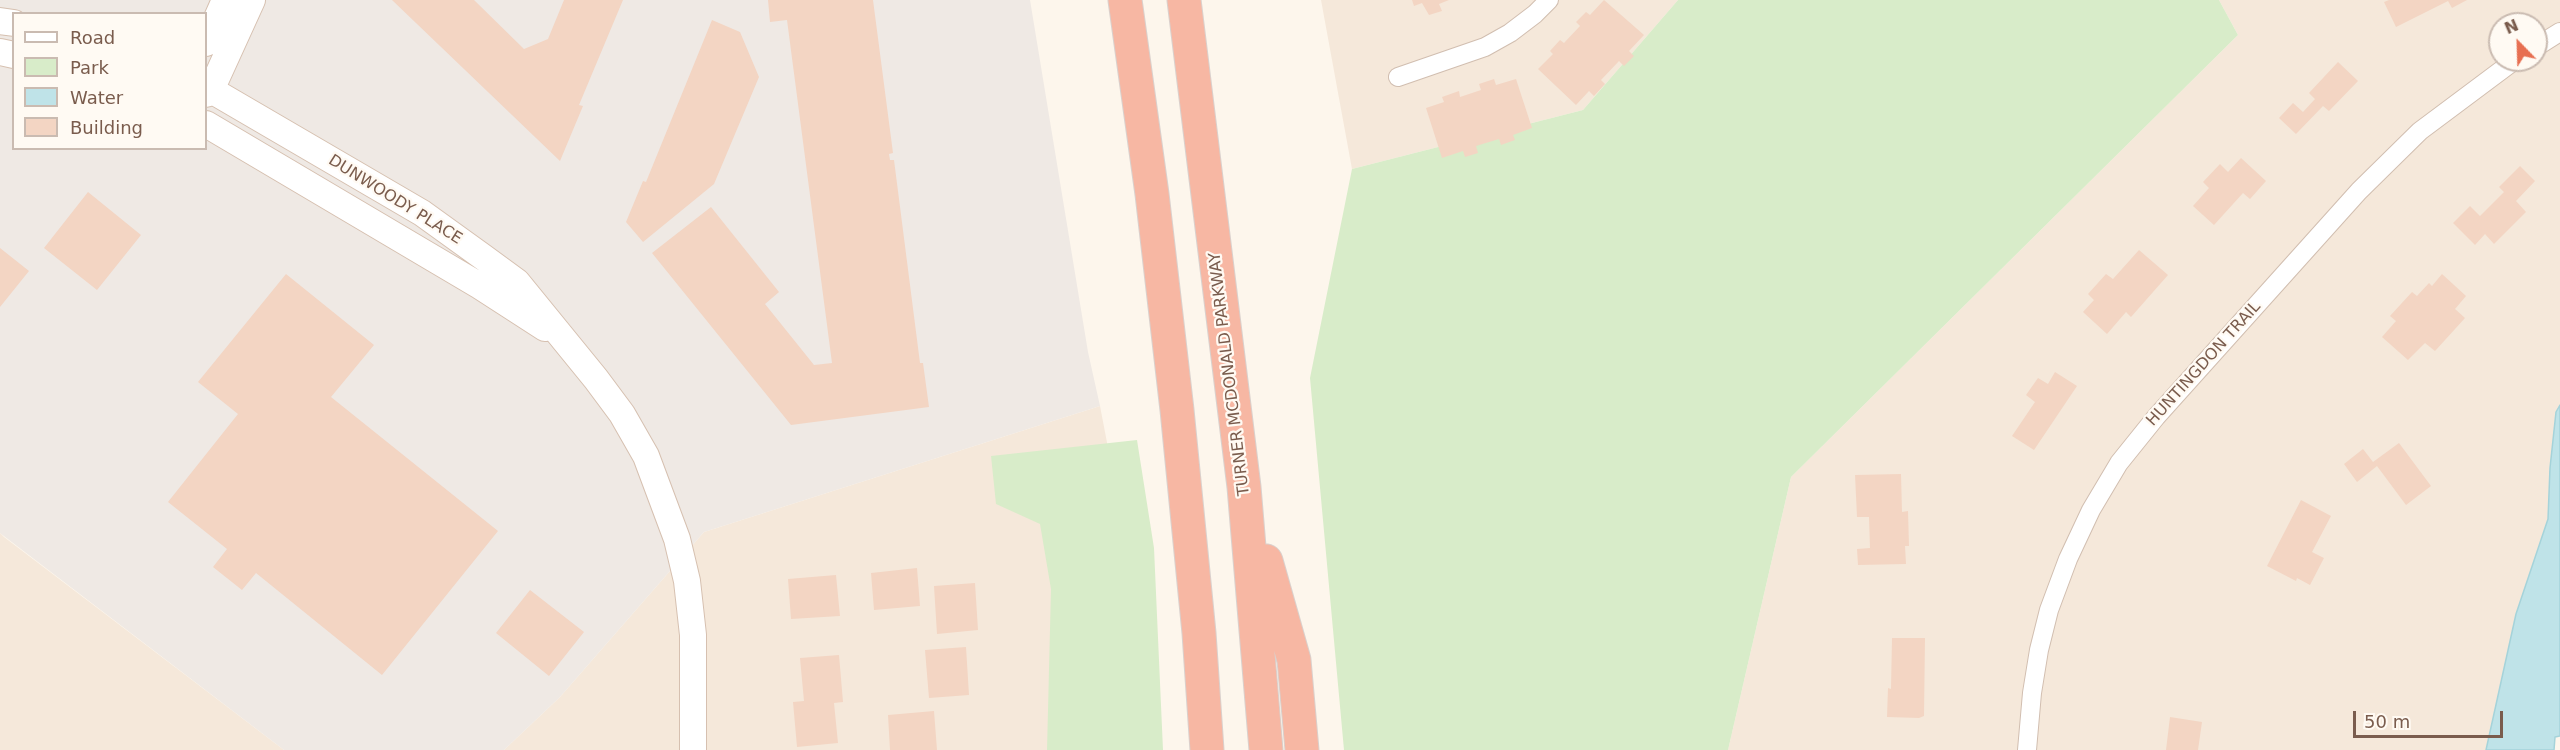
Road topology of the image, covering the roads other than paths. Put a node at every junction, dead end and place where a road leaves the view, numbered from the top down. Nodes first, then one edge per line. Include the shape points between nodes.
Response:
1 (225, 0) edge
2 (252, 0) edge
3 (1125, 0) edge
4 (1184, 0) edge
5 (1549, 0) edge
6 (207, 41) edge
7 (2500, 72) edge
8 (1398, 77) dead end
9 (207, 91) edge
10 (207, 125) edge
11 (563, 340) junction
12 (1244, 487) junction
13 (693, 750) edge
14 (1207, 750) edge
15 (1266, 750) edge
16 (1302, 750) edge
17 (2027, 750) edge

1 - 6 street
2 - 9 street
3 - 14 highway via 1177,410
4 - 12 highway, TURNER MCDONALD PARKWAY
5 - 8 street via 1510,33 1485,47
7 - 17 street, HUNTINGDON TRAIL via 2420,131 2359,191 2178,391 2119,463 2091,510 2049,610 2033,682
9 - 11 street, DUNWOODY PLACE via 440,225 517,282
10 - 11 street, DUNWOODY PLACE via 480,285
11 - 13 street, DUNWOODY PLACE via 622,414 646,456 677,539 693,635
12 - 15 highway, TURNER MCDONALD PARKWAY
12 - 16 highway via 1294,660

